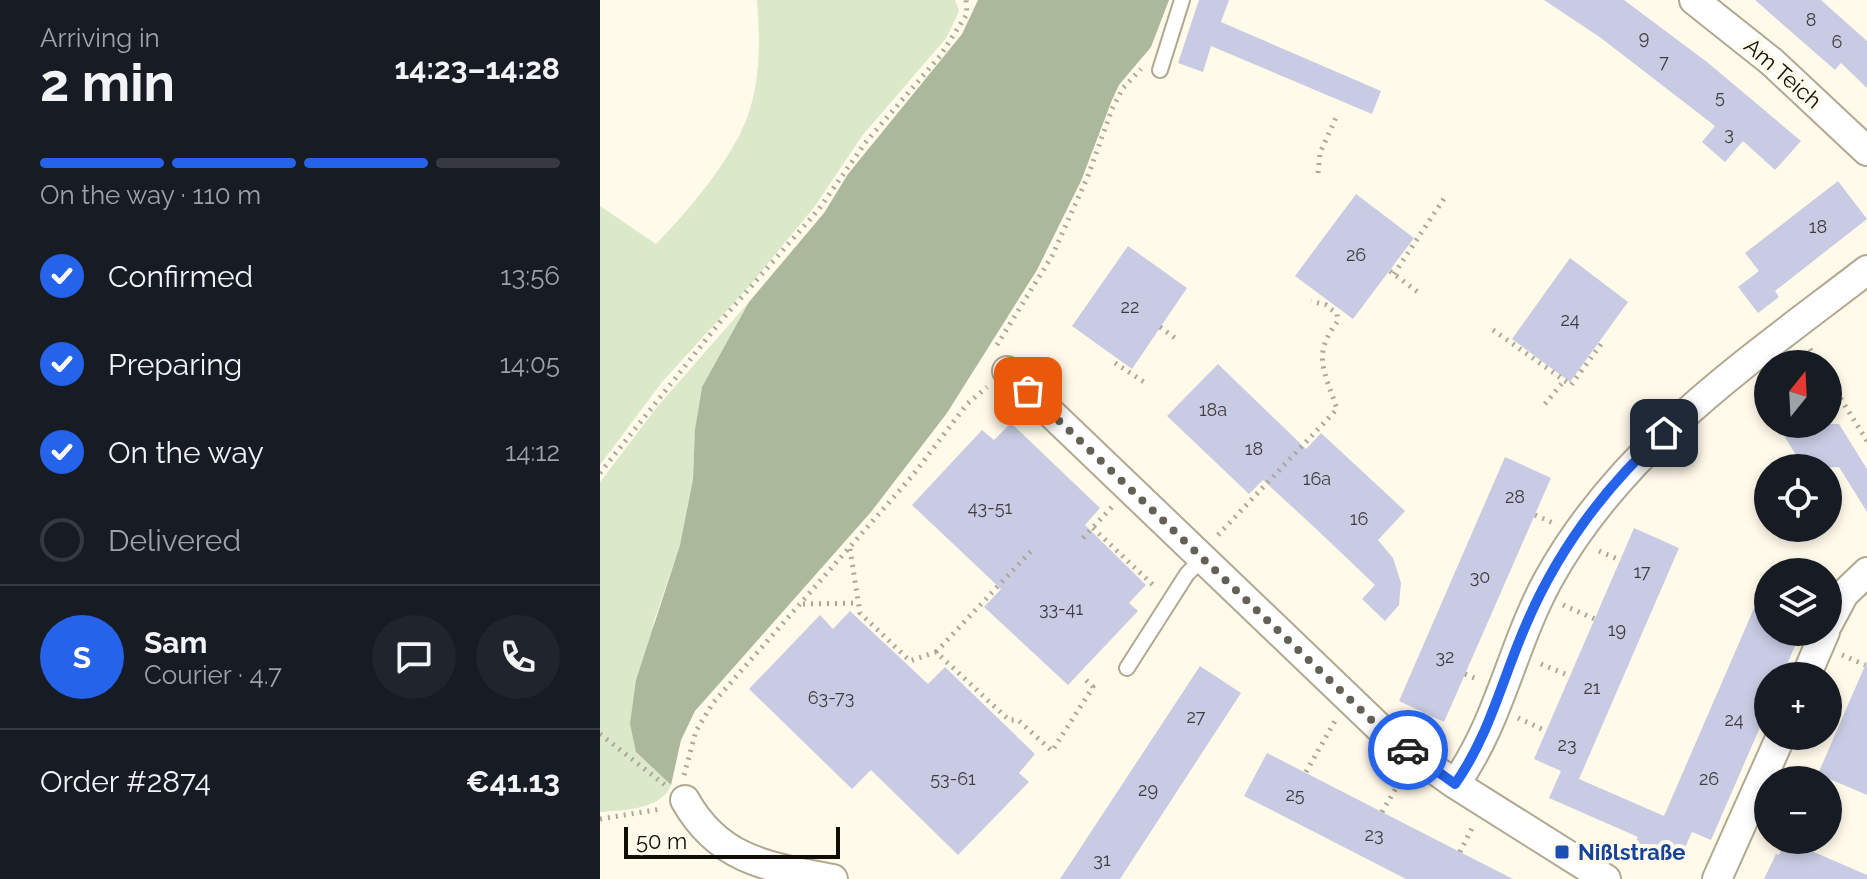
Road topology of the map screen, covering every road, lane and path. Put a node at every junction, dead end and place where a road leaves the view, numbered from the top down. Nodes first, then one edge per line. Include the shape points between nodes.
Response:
1 (966, 0) edge
2 (1182, 0) edge
3 (1694, 0) edge
4 (1160, 70) joint
5 (1337, 115) dead end
6 (1867, 151) edge
7 (1318, 173) dead end
8 (1447, 194) dead end
9 (1867, 270) edge
10 (1419, 293) dead end
11 (1311, 301) dead end
12 (1160, 327) dead end
13 (1493, 330) dead end
14 (1175, 338) dead end
15 (1600, 341) dead end
16 (1805, 341) dead end
17 (1810, 350) edge
18 (1115, 363) dead end
19 (997, 369) junction
20 (977, 376) dead end
21 (1144, 382) dead end
22 (1563, 382) junction
23 (1842, 401) edge
24 (1545, 404) dead end
25 (1867, 441) edge
26 (600, 473) edge
27 (1114, 505) dead end
28 (1535, 515) dead end
29 (1556, 524) dead end
30 (1093, 528) junction
31 (1083, 538) dead end
32 (1592, 547) dead end
33 (850, 548) junction
34 (1209, 548) junction
35 (1031, 551) dead end
36 (1620, 560) dead end
37 (1867, 572) edge
38 (1157, 589) dead end
39 (1842, 598) edge
40 (858, 603) junction
41 (801, 604) junction
42 (1559, 604) dead end
43 (1595, 619) dead end
44 (1831, 646) edge
45 (1836, 646) edge
46 (936, 652) junction
47 (1534, 661) dead end
48 (1818, 662) edge
49 (1865, 665) dead end
50 (1127, 668) dead end
51 (1570, 676) dead end
52 (1083, 677) dead end
53 (1338, 716) dead end
54 (1513, 716) dead end
55 (1546, 731) dead end
56 (600, 734) edge
57 (1775, 750) edge
58 (1306, 772) dead end
59 (1403, 777) dead end
60 (1455, 784) junction
61 (685, 800) junction
62 (1382, 812) dead end
63 (600, 819) edge
64 (1473, 826) dead end
65 (1460, 852) dead end
66 (833, 879) edge
67 (1606, 879) edge
68 (1717, 879) edge

1 - 26 path via 967,14 940,56
2 - 4 lane
3 - 6 street, Am Teich via 1772,62
4 - 19 path via 1146,66 1123,88
5 - 7 path via 1320,153
8 - 10 path via 1392,272
9 - 60 street via 1695,405 1592,509 1525,626 1486,731
11 - 34 path via 1337,314 1320,359 1337,409
12 - 14 path
13 - 22 path
15 - 22 path via 1571,385
16 - 17 path
18 - 21 path
19 - 20 path
19 - 33 path
19 - 34 street
22 - 24 path
23 - 25 path
27 - 30 path
28 - 29 path
30 - 31 path
30 - 38 path
32 - 36 path
33 - 40 path
33 - 41 path
34 - 50 lane
34 - 60 street via 1388,736
35 - 46 path
37 - 39 street
40 - 41 path
40 - 46 path via 860,613 910,661
41 - 61 path via 713,703 696,731 684,774
42 - 43 path
44 - 48 street
45 - 49 path
46 - 52 path via 1009,720 1018,720 1052,751 1093,687
47 - 51 path
53 - 58 path
54 - 55 path
56 - 61 path
57 - 68 street
59 - 62 path
60 - 67 street
61 - 63 path via 659,810
61 - 66 street via 707,833 740,855
64 - 65 path

